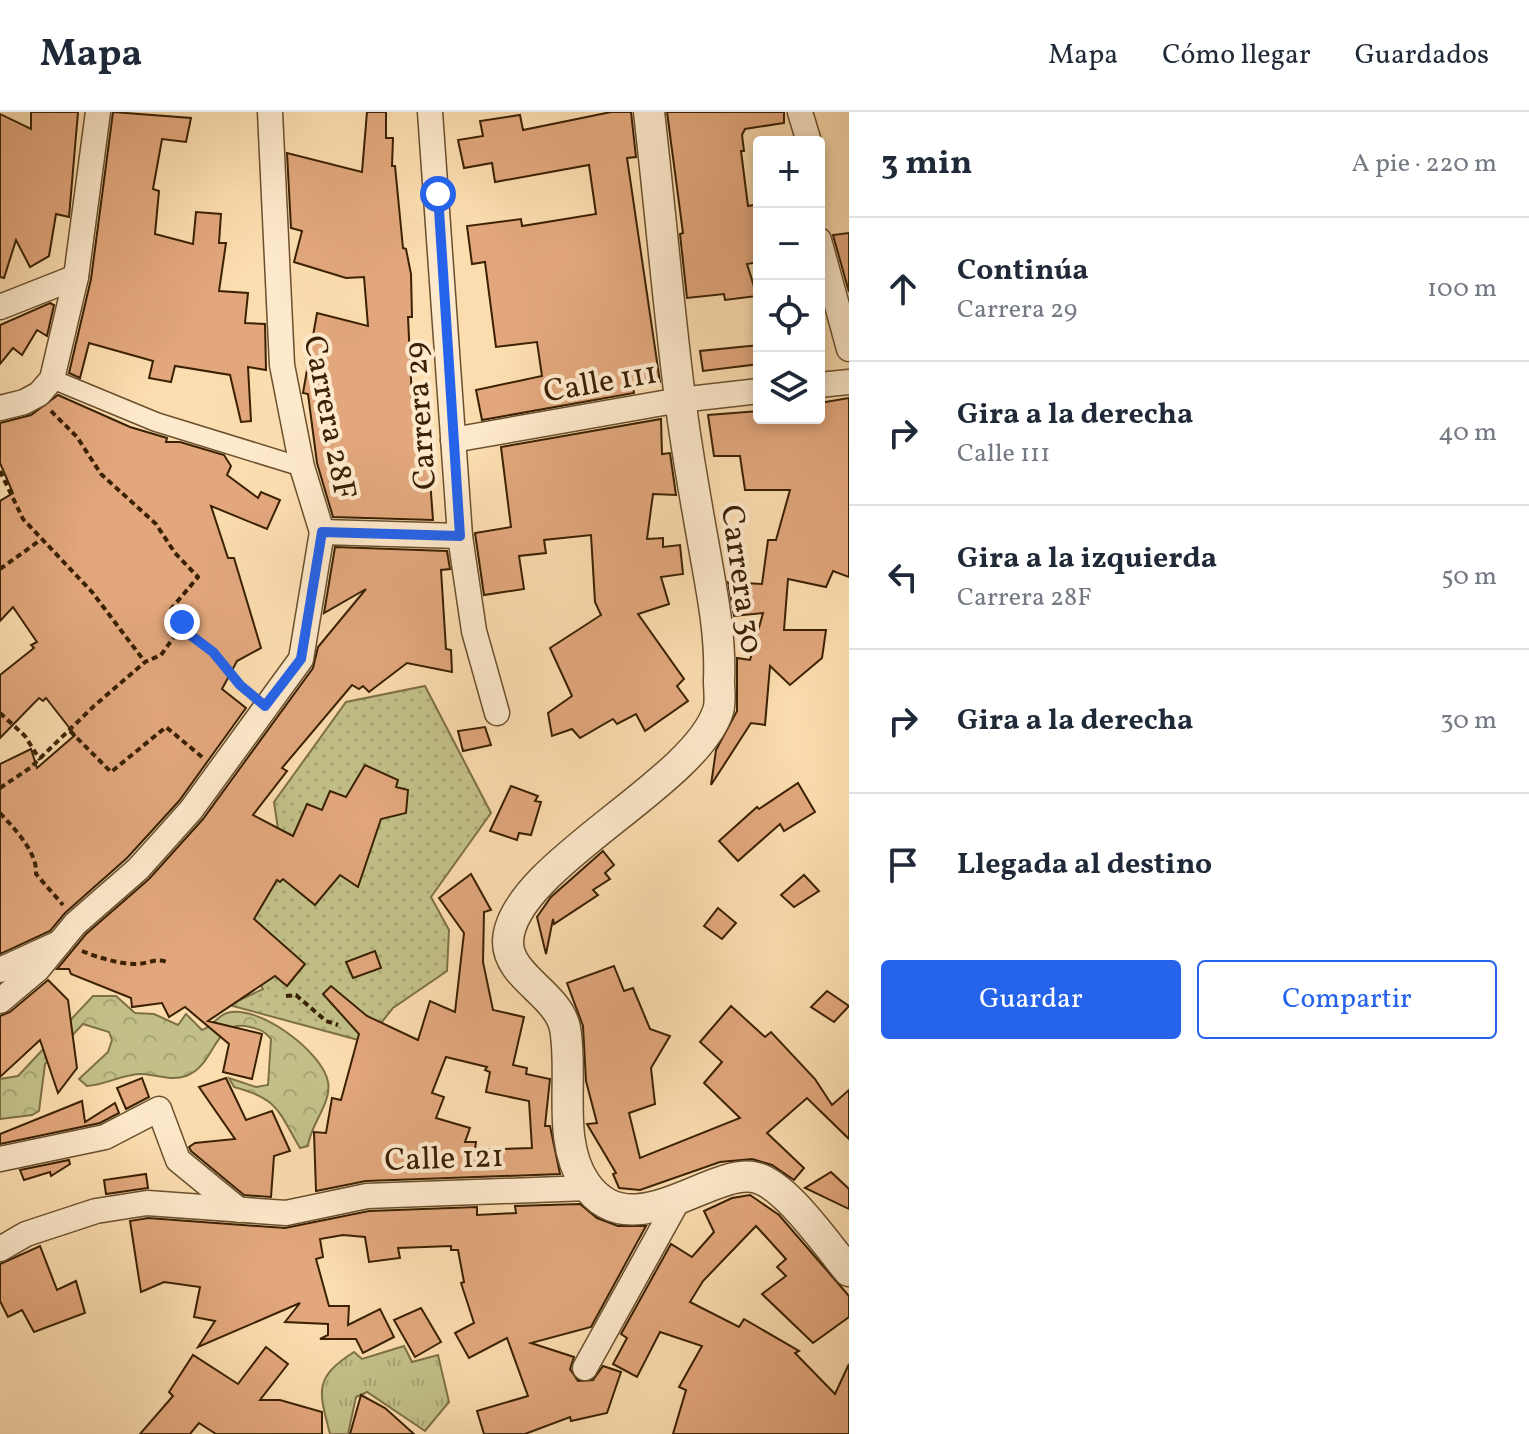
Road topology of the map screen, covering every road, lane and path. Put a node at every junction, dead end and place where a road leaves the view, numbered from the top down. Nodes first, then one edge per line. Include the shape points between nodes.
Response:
1 (98, 112) edge
2 (270, 112) edge
3 (430, 112) edge
4 (649, 112) edge
5 (800, 112) edge
6 (807, 136) edge
7 (825, 262) edge
8 (76, 277) junction
9 (0, 307) edge
10 (849, 349) edge
11 (52, 379) junction
12 (849, 382) edge
13 (825, 384) edge
14 (753, 392) edge
15 (34, 396) junction
16 (680, 400) junction
17 (0, 408) edge
18 (453, 440) junction
19 (302, 467) junction
20 (0, 471) edge
21 (322, 532) junction
22 (460, 536) junction
23 (40, 540) junction
24 (0, 569) edge
25 (185, 631) junction
26 (145, 662) junction
27 (265, 706) junction
28 (0, 713) edge
29 (497, 713) dead end
30 (70, 731) junction
31 (230, 753) junction
32 (40, 760) junction
33 (0, 788) edge
34 (0, 813) edge
35 (79, 921) junction
36 (61, 942) junction
37 (169, 963) dead end
38 (0, 970) edge
39 (286, 996) dead end
40 (0, 1001) edge
41 (338, 1025) dead end
42 (0, 1159) edge
43 (588, 1188) junction
44 (677, 1202) junction
45 (243, 1212) junction
46 (0, 1249) edge
47 (849, 1271) edge
48 (585, 1368) dead end

1 - 8 street
2 - 19 street, Carrera 28F via 282,365
3 - 18 street, Carrera 29
4 - 16 street, Carrera 30
5 - 6 street
7 - 10 street
8 - 9 street
8 - 11 street
11 - 15 street
11 - 19 street via 156,422
12 - 13 street
14 - 16 street, Calle 111
15 - 17 street
15 - 25 path via 77,437 101,474 156,524 198,577 171,609
16 - 18 street, Calle 111
16 - 43 street, Carrera 30 via 721,640 718,711 698,743 539,885 510,926 508,947 518,968 553,1002 564,1025 572,1160
18 - 22 street, Carrera 29
19 - 21 street, Carrera 28F
20 - 23 path via 23,519
21 - 22 street
21 - 27 street, Carrera 28F via 301,659
22 - 29 street, Carrera 29 via 474,631
23 - 24 path
23 - 26 path via 53,547
25 - 26 path via 179,630 161,655
25 - 27 path
26 - 30 path
27 - 31 street, Carrera 28F
28 - 32 path via 25,736
30 - 31 path via 111,772 166,727 208,762
30 - 32 path
31 - 35 street, Carrera 28F via 156,850
32 - 33 path
34 - 35 path via 21,838 36,874
35 - 36 street, Carrera 28F
36 - 37 path via 116,963
36 - 38 street
36 - 40 street, Carrera 28F
39 - 41 path via 296,995
42 - 45 street via 105,1137 159,1109 178,1160
43 - 44 street via 613,1205 640,1210
43 - 45 street, Calle 121 via 367,1196 286,1213
44 - 47 street via 729,1180 753,1177 778,1189
44 - 48 street
45 - 46 street, Calle 121 via 147,1203 96,1211 26,1234

